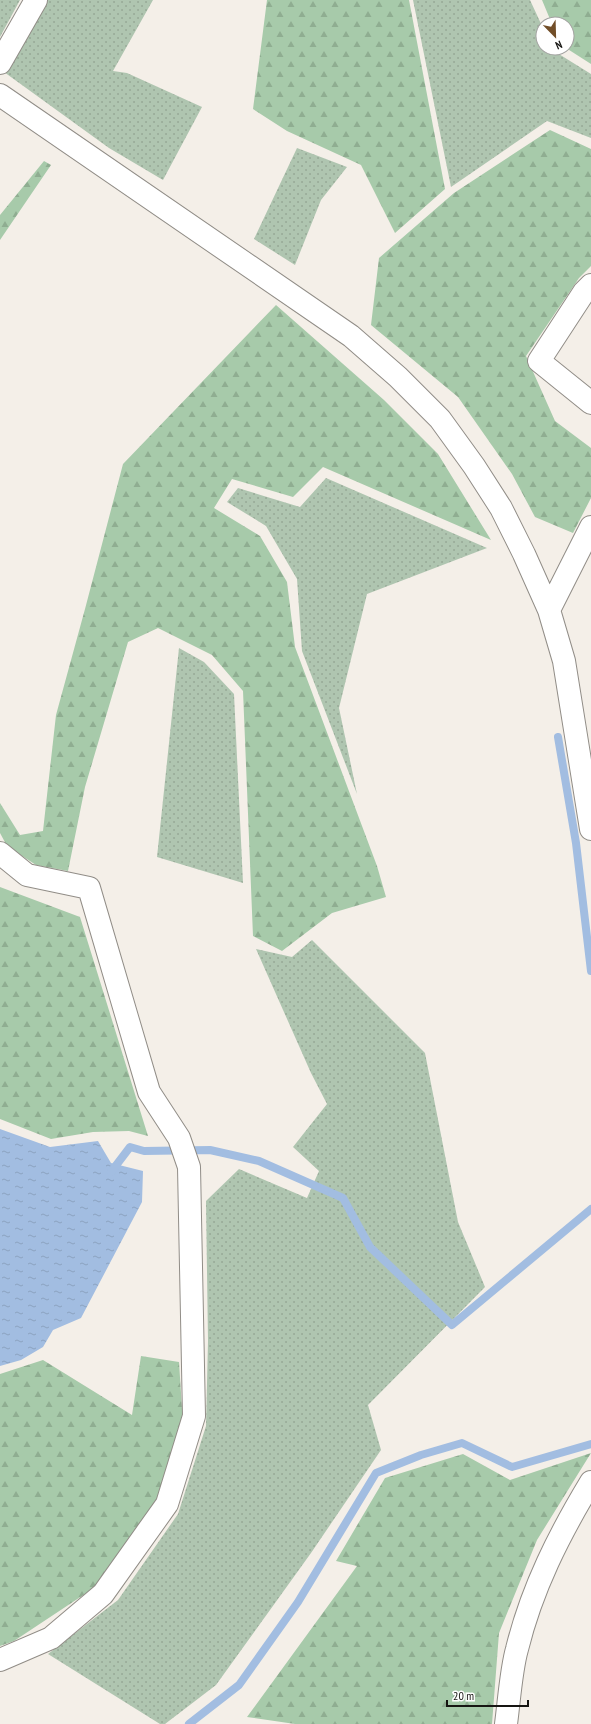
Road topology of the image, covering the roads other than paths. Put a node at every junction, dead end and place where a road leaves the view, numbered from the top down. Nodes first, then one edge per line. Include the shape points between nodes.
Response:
1 (36, 0) edge
2 (0, 63) edge
3 (0, 95) edge
4 (591, 285) edge
5 (591, 403) edge
6 (591, 527) edge
7 (549, 610) junction
8 (591, 829) edge
9 (0, 853) edge
10 (591, 1482) edge
11 (0, 1660) edge
12 (506, 1724) edge

1 - 2 street
3 - 7 street via 350,336 398,377 440,419 474,466 501,508
4 - 5 street via 539,361
6 - 7 street
7 - 8 street via 564,661
9 - 11 street via 27,875 89,888 149,1092 179,1138 189,1167 194,1416 167,1504 103,1594 50,1638
10 - 12 street via 564,1527 539,1579 516,1649

